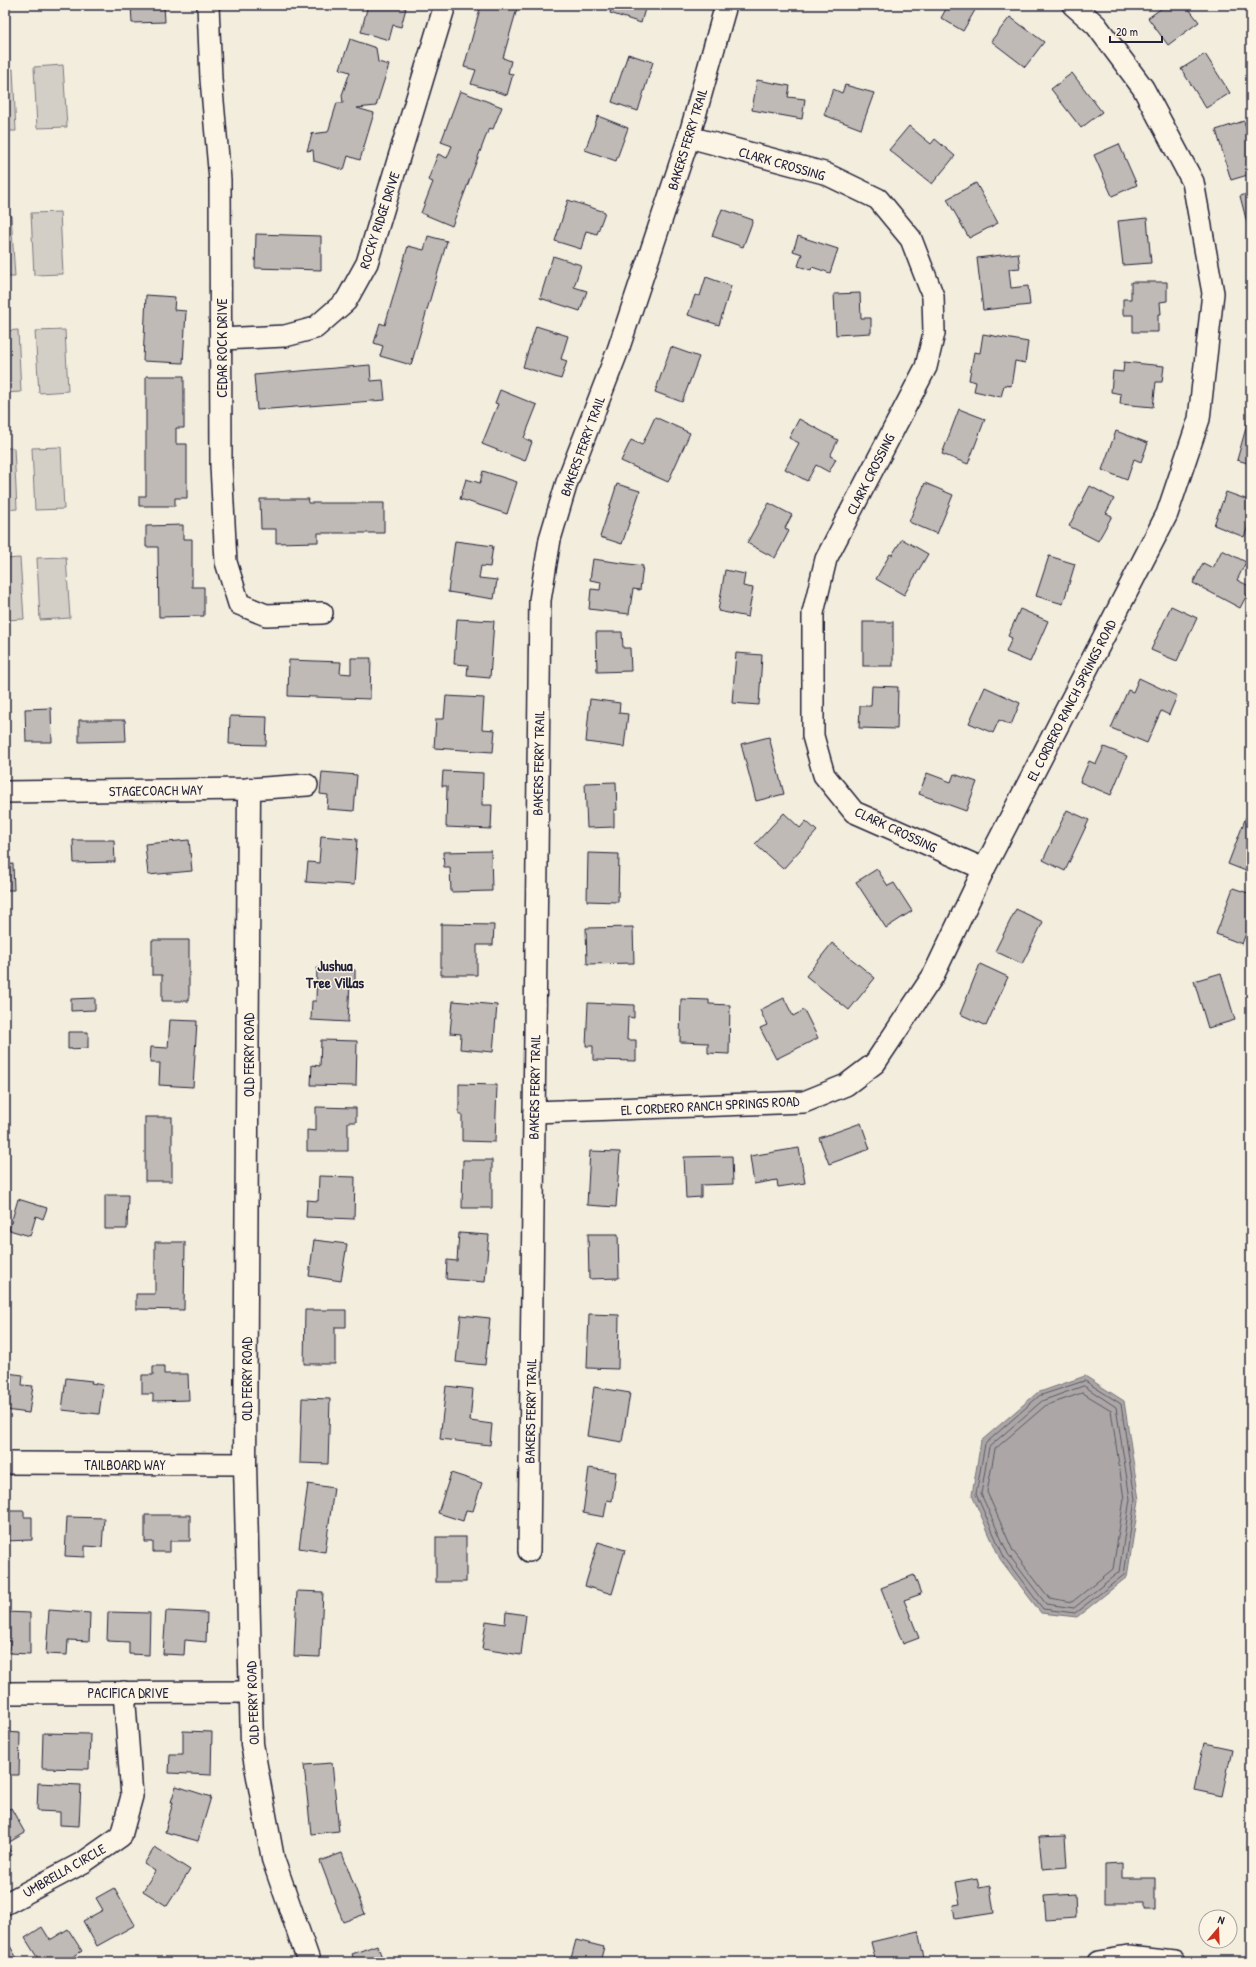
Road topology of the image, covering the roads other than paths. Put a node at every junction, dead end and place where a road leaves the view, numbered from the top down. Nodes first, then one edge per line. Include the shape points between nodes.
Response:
1 (208, 5) edge
2 (445, 5) edge
3 (726, 5) edge
4 (1073, 5) edge
5 (689, 137) junction
6 (221, 339) junction
7 (322, 613) dead end
8 (307, 785) dead end
9 (249, 789) junction
10 (5, 792) edge
11 (984, 869) junction
12 (534, 1112) junction
13 (5, 1463) edge
14 (245, 1464) junction
15 (529, 1551) dead end
16 (124, 1692) junction
17 (251, 1692) junction
18 (5, 1693) edge
19 (5, 1904) edge
20 (1128, 1960) edge
21 (309, 1962) edge
22 (1098, 1962) edge
23 (1173, 1962) edge

1 - 6 street, CEDAR ROCK DRIVE via 211,79 220,180
2 - 6 street, ROCKY RIDGE DRIVE via 367,263 346,301 315,328 285,336
3 - 5 street, BAKERS FERRY TRAIL
4 - 11 street, EL CORDERO RANCH SPRINGS ROAD via 1096,25 1143,88 1193,182 1213,293 1199,419 1166,514
5 - 11 street, CLARK CROSSING via 824,173 878,199 911,239 933,296 934,333 926,367 826,559 812,613 814,736 824,775 854,812
5 - 12 street, BAKERS FERRY TRAIL via 618,350 567,482 550,539 540,600
6 - 7 street, CEDAR ROCK DRIVE via 221,465 226,562 239,604 266,615
8 - 9 street, STAGECOACH WAY
9 - 10 street, STAGECOACH WAY
9 - 14 street, OLD FERRY ROAD
11 - 12 street, EL CORDERO RANCH SPRINGS ROAD via 932,976 875,1063 846,1085 804,1102
12 - 15 street, BAKERS FERRY TRAIL
13 - 14 street, TAILBOARD WAY
14 - 17 street, OLD FERRY ROAD
16 - 17 street, PACIFICA DRIVE
16 - 18 street, PACIFICA DRIVE
16 - 19 street, UMBRELLA CIRCLE via 132,1796 121,1836 84,1862
17 - 21 street, OLD FERRY ROAD via 252,1744 273,1859
20 - 22 street
20 - 23 street

